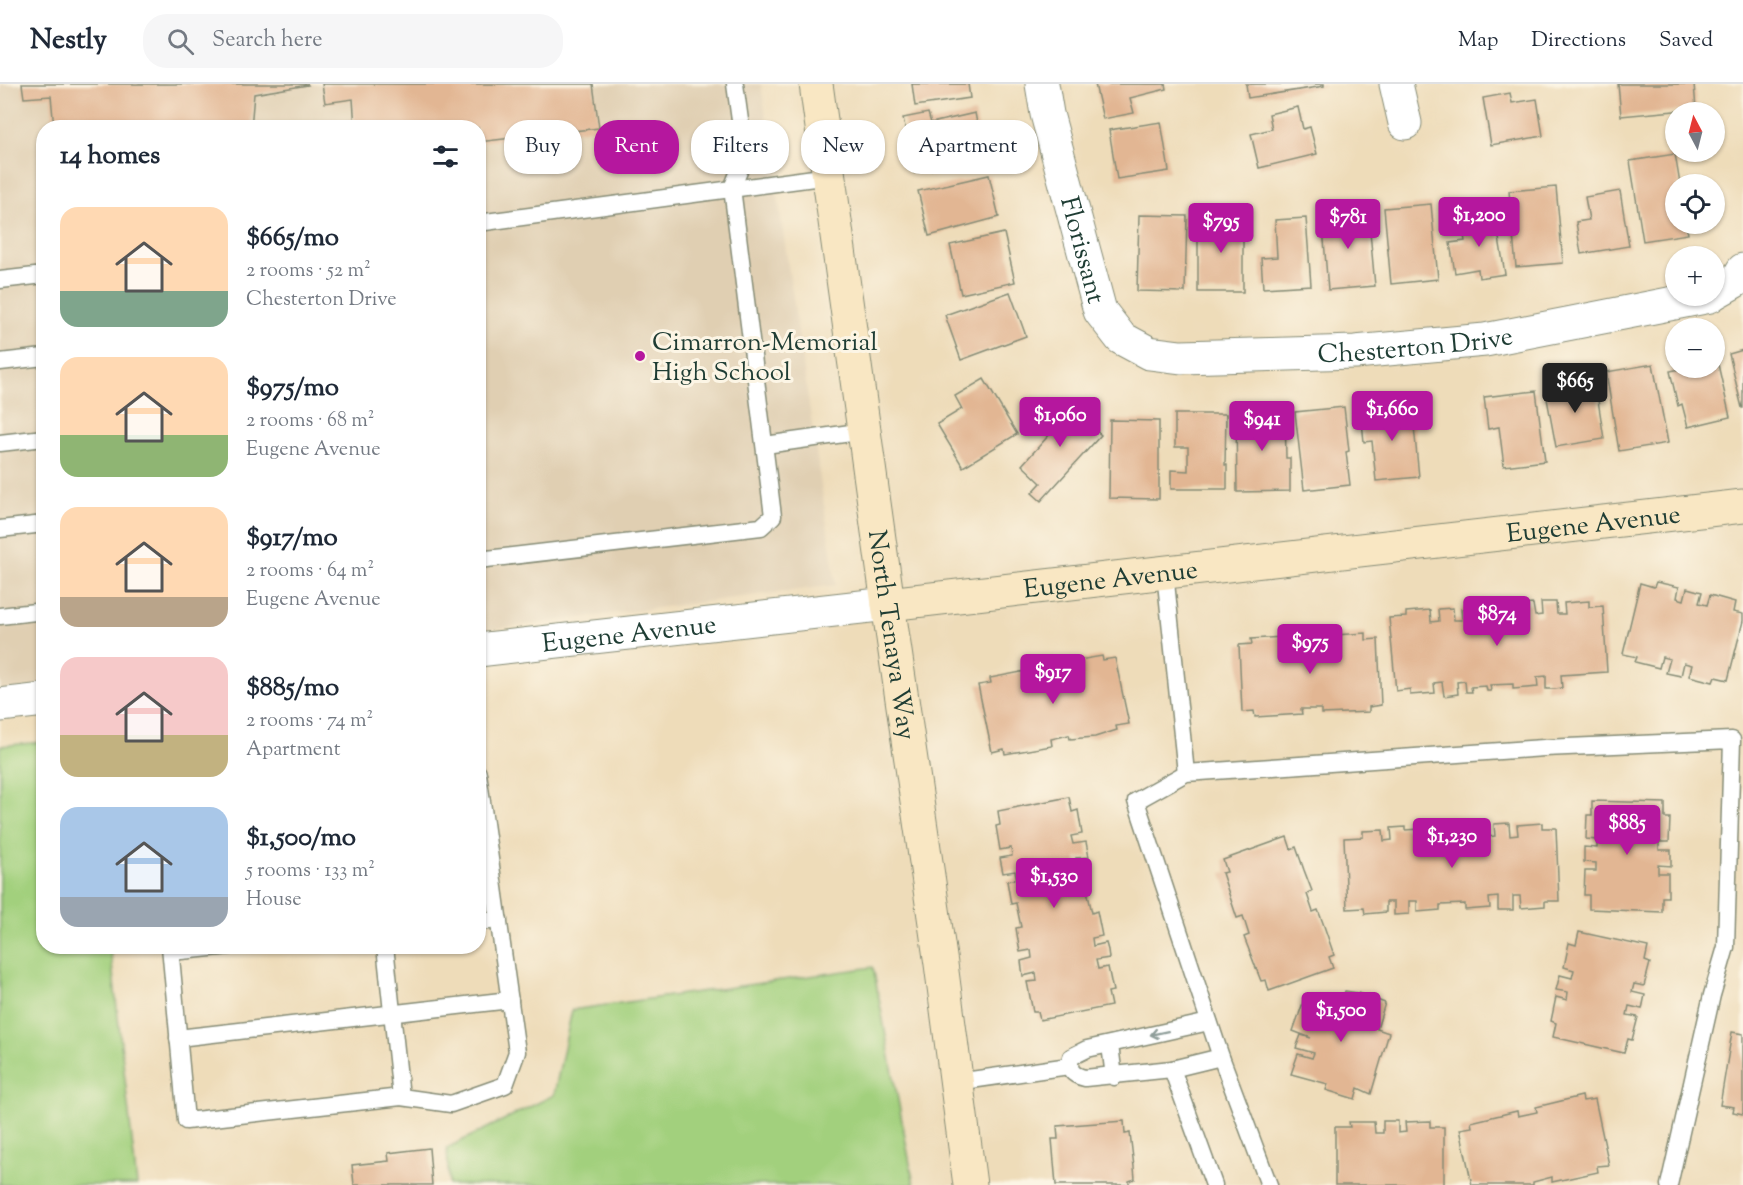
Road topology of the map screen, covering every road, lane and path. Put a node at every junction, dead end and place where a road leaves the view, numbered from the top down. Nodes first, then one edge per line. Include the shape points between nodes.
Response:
1 (735, 84) edge
2 (816, 84) edge
3 (1042, 84) edge
4 (1396, 84) edge
5 (1405, 123) dead end
6 (829, 176) junction
7 (732, 188) junction
8 (486, 222) edge
9 (36, 276) edge
10 (0, 280) edge
11 (1726, 285) edge
12 (1120, 338) joint
13 (36, 358) edge
14 (0, 362) edge
15 (865, 431) junction
16 (36, 439) edge
17 (0, 443) edge
18 (765, 445) junction
19 (1743, 506) edge
20 (36, 525) edge
21 (0, 529) edge
22 (486, 559) edge
23 (1165, 573) junction
24 (888, 604) junction
25 (36, 611) edge
26 (0, 616) edge
27 (486, 649) edge
28 (36, 701) edge
29 (0, 705) edge
30 (1738, 739) edge
31 (1186, 773) junction
32 (486, 853) edge
33 (499, 920) junction
34 (486, 921) edge
35 (170, 954) edge
36 (387, 954) edge
37 (510, 1000) junction
38 (393, 1014) junction
39 (1209, 1022) junction
40 (178, 1038) junction
41 (1110, 1045) junction
42 (1221, 1057) junction
43 (1069, 1066) junction
44 (1172, 1069) junction
45 (1114, 1077) junction
46 (957, 1082) junction
47 (401, 1097) junction
48 (970, 1185) edge
49 (1214, 1185) edge
50 (1269, 1185) edge
51 (1669, 1185) edge

1 - 7 lane via 745,157
2 - 6 main road, North Tenaya Way
3 - 12 street, Florissant via 1100,310
4 - 5 street
6 - 7 lane
6 - 15 main road, North Tenaya Way
7 - 8 lane
7 - 18 lane
9 - 10 lane
11 - 12 street, Chesterton Drive via 1485,340 1355,352 1181,357 1149,353
13 - 14 lane
15 - 18 lane
15 - 24 main road, North Tenaya Way
16 - 17 lane
18 - 22 lane via 773,516 761,527
19 - 23 main road, Eugene Avenue
20 - 21 lane
23 - 24 main road, Eugene Avenue
23 - 31 lane
24 - 27 street, Eugene Avenue
24 - 46 main road, North Tenaya Way
25 - 26 lane
28 - 29 street
30 - 31 lane
30 - 51 lane via 1726,947
31 - 39 lane via 1136,801
32 - 33 lane
33 - 34 lane
33 - 37 lane
35 - 40 lane
36 - 38 lane
37 - 38 lane
37 - 47 lane via 517,1052 505,1085 451,1104
38 - 40 lane
38 - 47 lane
39 -> 41 lane
39 - 42 lane
40 - 47 lane via 186,1121
41 - 43 lane via 1078,1052 1071,1057
41 - 45 lane
42 - 44 lane
42 - 50 lane
43 - 45 lane via 1071,1072 1085,1078
43 - 46 lane
44 - 45 lane
44 - 49 lane
46 - 48 main road, North Tenaya Way

